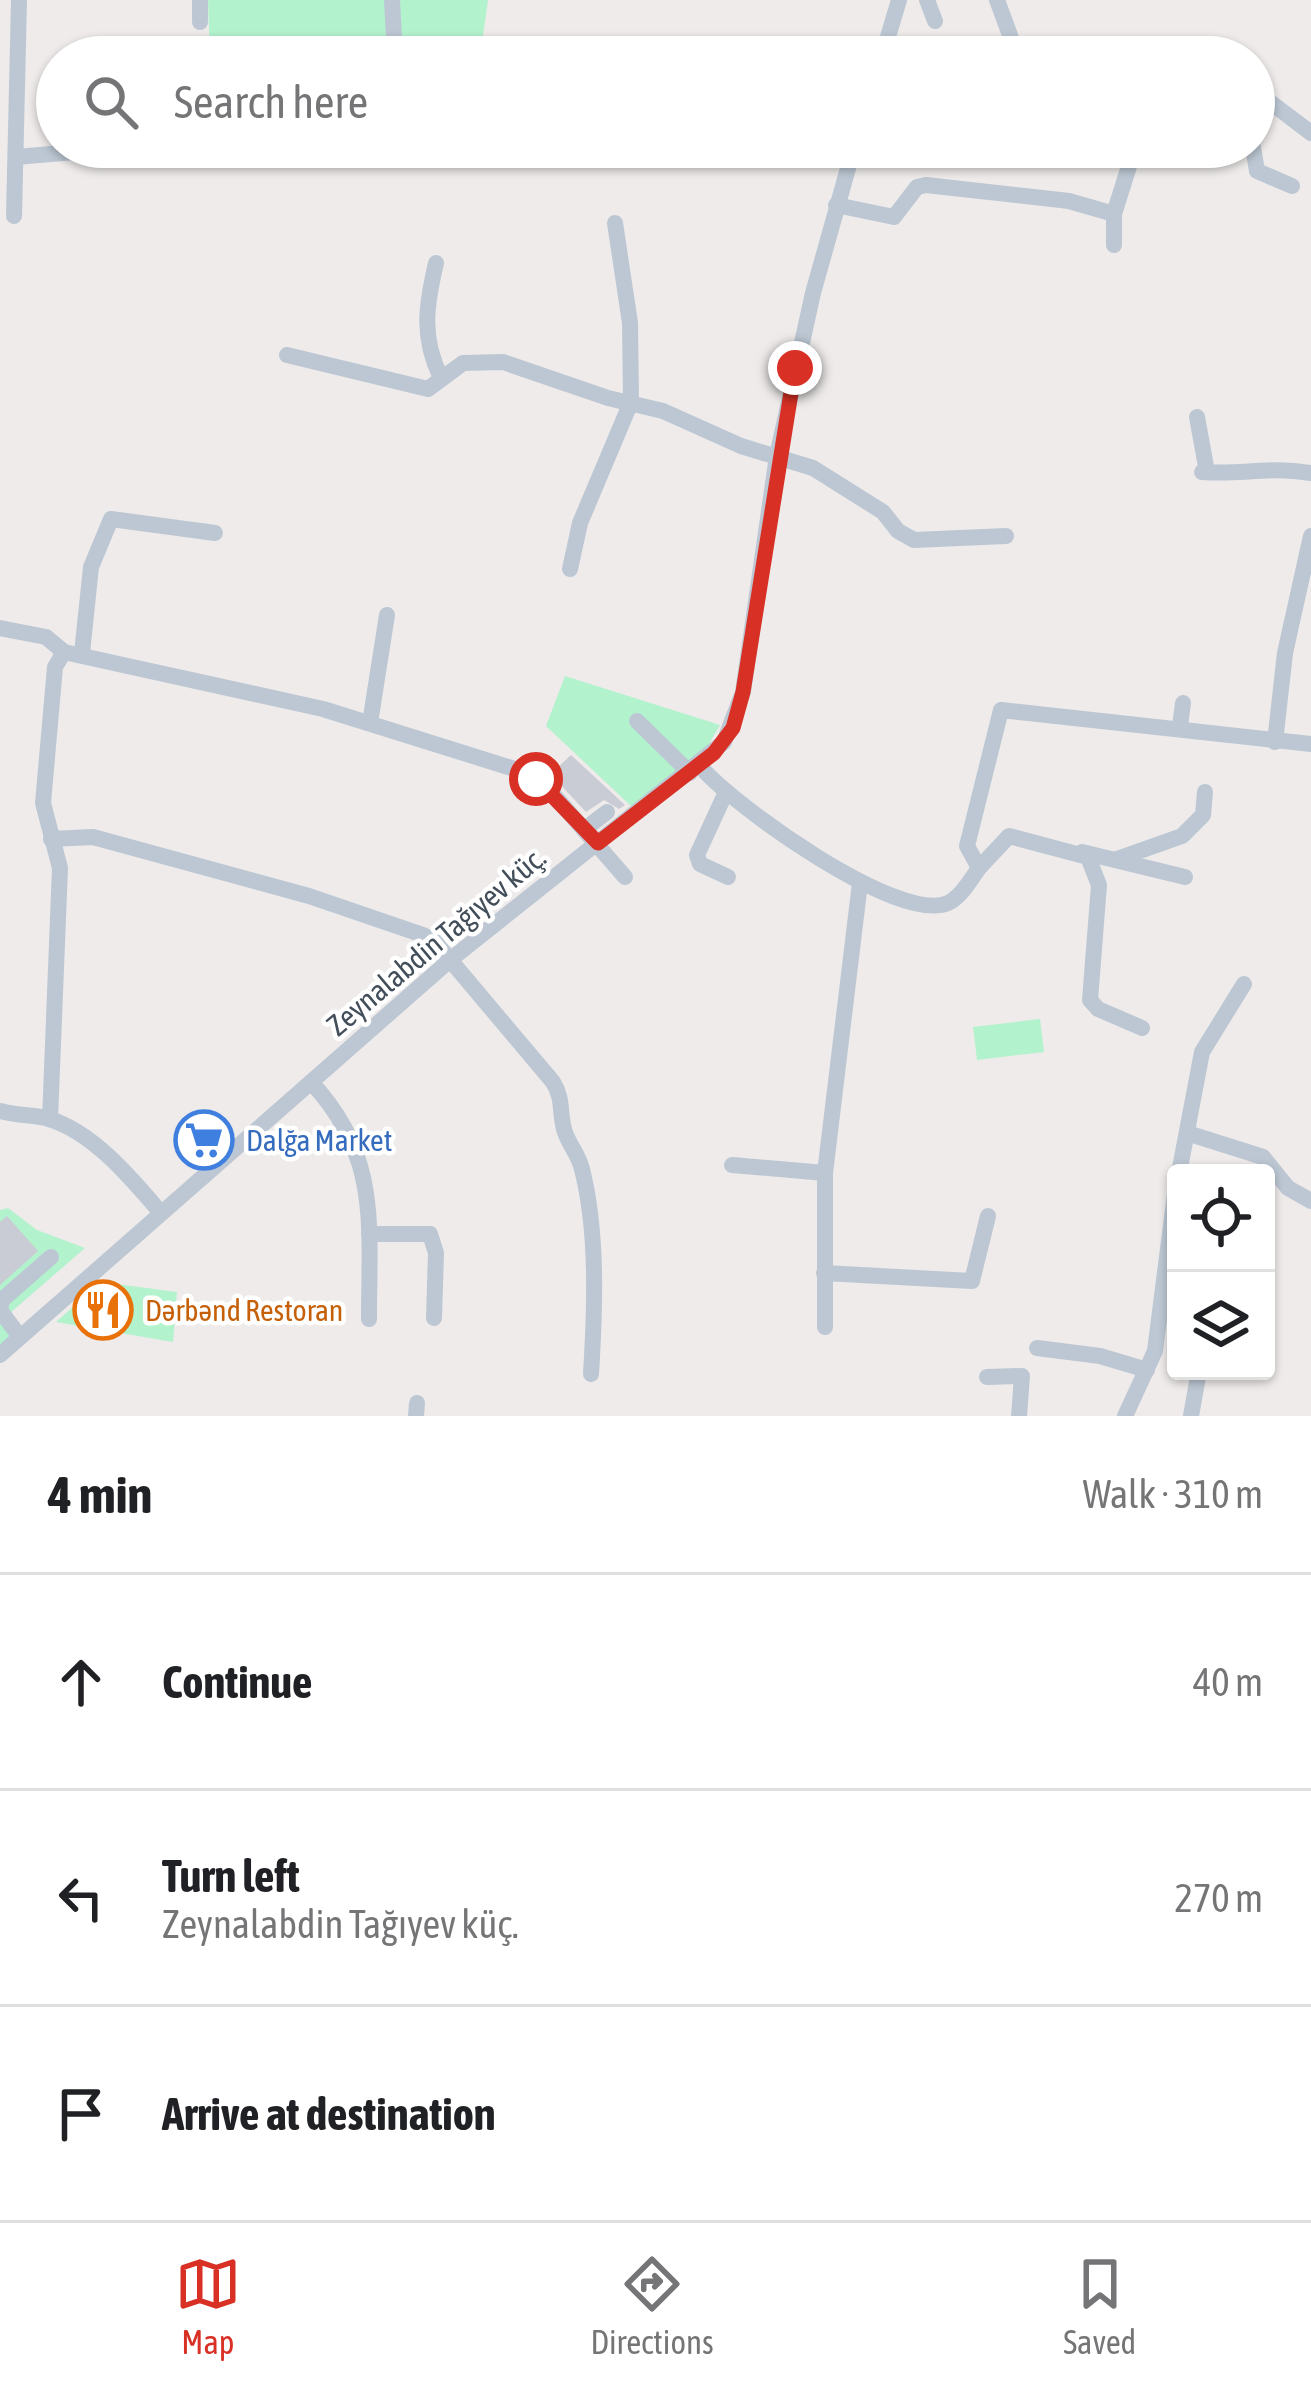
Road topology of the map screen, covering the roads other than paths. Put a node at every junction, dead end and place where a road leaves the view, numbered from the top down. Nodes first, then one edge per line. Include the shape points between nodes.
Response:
1 (19, 0) edge
2 (200, 0) edge
3 (392, 0) edge
4 (899, 0) edge
5 (927, 0) edge
6 (997, 0) edge
7 (934, 21) dead end
8 (200, 22) dead end
9 (394, 36) edge
10 (888, 36) edge
11 (1010, 36) edge
12 (1275, 106) edge
13 (1311, 133) edge
14 (36, 155) edge
15 (16, 157) junction
16 (847, 168) edge
17 (1128, 168) edge
18 (1256, 168) edge
19 (1292, 186) dead end
20 (836, 205) junction
21 (1114, 214) junction
22 (14, 215) dead end
23 (615, 224) dead end
24 (1114, 245) dead end
25 (436, 263) dead end
26 (287, 355) dead end
27 (441, 378) junction
28 (632, 402) junction
29 (1197, 417) dead end
30 (777, 456) junction
31 (1311, 473) edge
32 (215, 532) dead end
33 (1006, 536) dead end
34 (1311, 536) edge
35 (570, 569) dead end
36 (387, 615) dead end
37 (0, 628) edge
38 (73, 653) junction
39 (1183, 703) dead end
40 (637, 721) dead end
41 (370, 723) junction
42 (1180, 726) junction
43 (1275, 742) junction
44 (1311, 745) edge
45 (695, 769) junction
46 (726, 792) junction
47 (1204, 792) dead end
48 (607, 812) dead end
49 (592, 836) junction
50 (52, 839) junction
51 (1082, 852) junction
52 (1117, 859) junction
53 (979, 868) junction
54 (625, 877) dead end
55 (728, 877) dead end
56 (1185, 877) dead end
57 (860, 884) junction
58 (450, 960) junction
59 (1244, 984) dead end
60 (1142, 1028) dead end
61 (311, 1082) junction
62 (0, 1112) edge
63 (50, 1119) junction
64 (1186, 1133) junction
65 (1181, 1164) edge
66 (732, 1165) dead end
67 (825, 1173) junction
68 (1311, 1201) edge
69 (161, 1213) junction
70 (988, 1216) dead end
71 (369, 1234) junction
72 (50, 1257) dead end
73 (824, 1273) junction
74 (434, 1318) dead end
75 (369, 1319) dead end
76 (3, 1323) edge
77 (1167, 1325) edge
78 (825, 1327) dead end
79 (20, 1337) junction
80 (1037, 1348) dead end
81 (0, 1355) edge
82 (1147, 1370) junction
83 (591, 1373) dead end
84 (988, 1377) dead end
85 (1197, 1380) edge
86 (1019, 1416) edge
87 (1125, 1416) edge
88 (1191, 1416) edge

1 - 15 street
2 - 8 street
3 - 9 street
4 - 10 street
5 - 7 street
6 - 11 street
12 - 13 street
14 - 15 street
15 - 22 street
16 - 20 street, Zeynalabdin Tağıyev küç.
17 - 21 street
18 - 19 street
20 - 21 street via 894,217 926,184
20 - 30 street, Zeynalabdin Tağıyev küç.
21 - 24 street
23 - 28 street
25 - 27 street via 425,322
26 - 27 street via 418,388
27 - 28 street via 463,362 503,362
28 - 30 street
28 - 35 street via 580,523
29 - 31 street via 1204,472 1270,466
30 - 33 street via 826,475 914,540
30 - 45 street, Zeynalabdin Tağıyev küç. via 738,712 724,742
32 - 38 street via 111,519 91,567
34 - 43 street
36 - 41 street
37 - 38 street via 46,637
38 - 41 street
38 - 50 street via 55,667 43,803
39 - 42 street
40 - 45 street
41 - 49 street via 521,772
42 - 43 street
42 - 53 street via 997,712 967,846
43 - 44 street
45 - 46 street
45 - 49 street, Zeynalabdin Tağıyev küç.
46 - 55 street via 697,855
46 - 57 street
47 - 52 street via 1203,815 1182,836
48 - 49 street
49 - 54 street
49 - 58 street, Zeynalabdin Tağıyev küç.
50 - 58 street via 93,837 309,896 422,934
50 - 63 street via 60,868
51 - 52 street
51 - 53 street via 1009,836
51 - 60 street via 1097,868 1099,885 1090,1000
52 - 56 street
53 - 57 street via 945,904
57 - 67 street
58 - 61 street, Zeynalabdin Tağıyev küç.
58 - 83 street via 564,1102 566,1135 585,1186
59 - 64 street via 1202,1052
61 - 69 street, Zeynalabdin Tağıyev küç.
61 - 71 street via 354,1137
62 - 63 street
63 - 69 street via 118,1166
64 - 65 street
64 - 68 street via 1263,1157
66 - 67 street
67 - 73 street
69 - 79 street, Zeynalabdin Tağıyev küç.
70 - 73 street via 972,1282
71 - 74 street via 430,1234
71 - 75 street
72 - 76 street via 2,1300
73 - 78 street
76 - 79 street
77 - 82 street
79 - 81 street, Zeynalabdin Tağıyev küç.
80 - 82 street
82 - 87 street
84 - 86 street via 1022,1376
85 - 88 street

